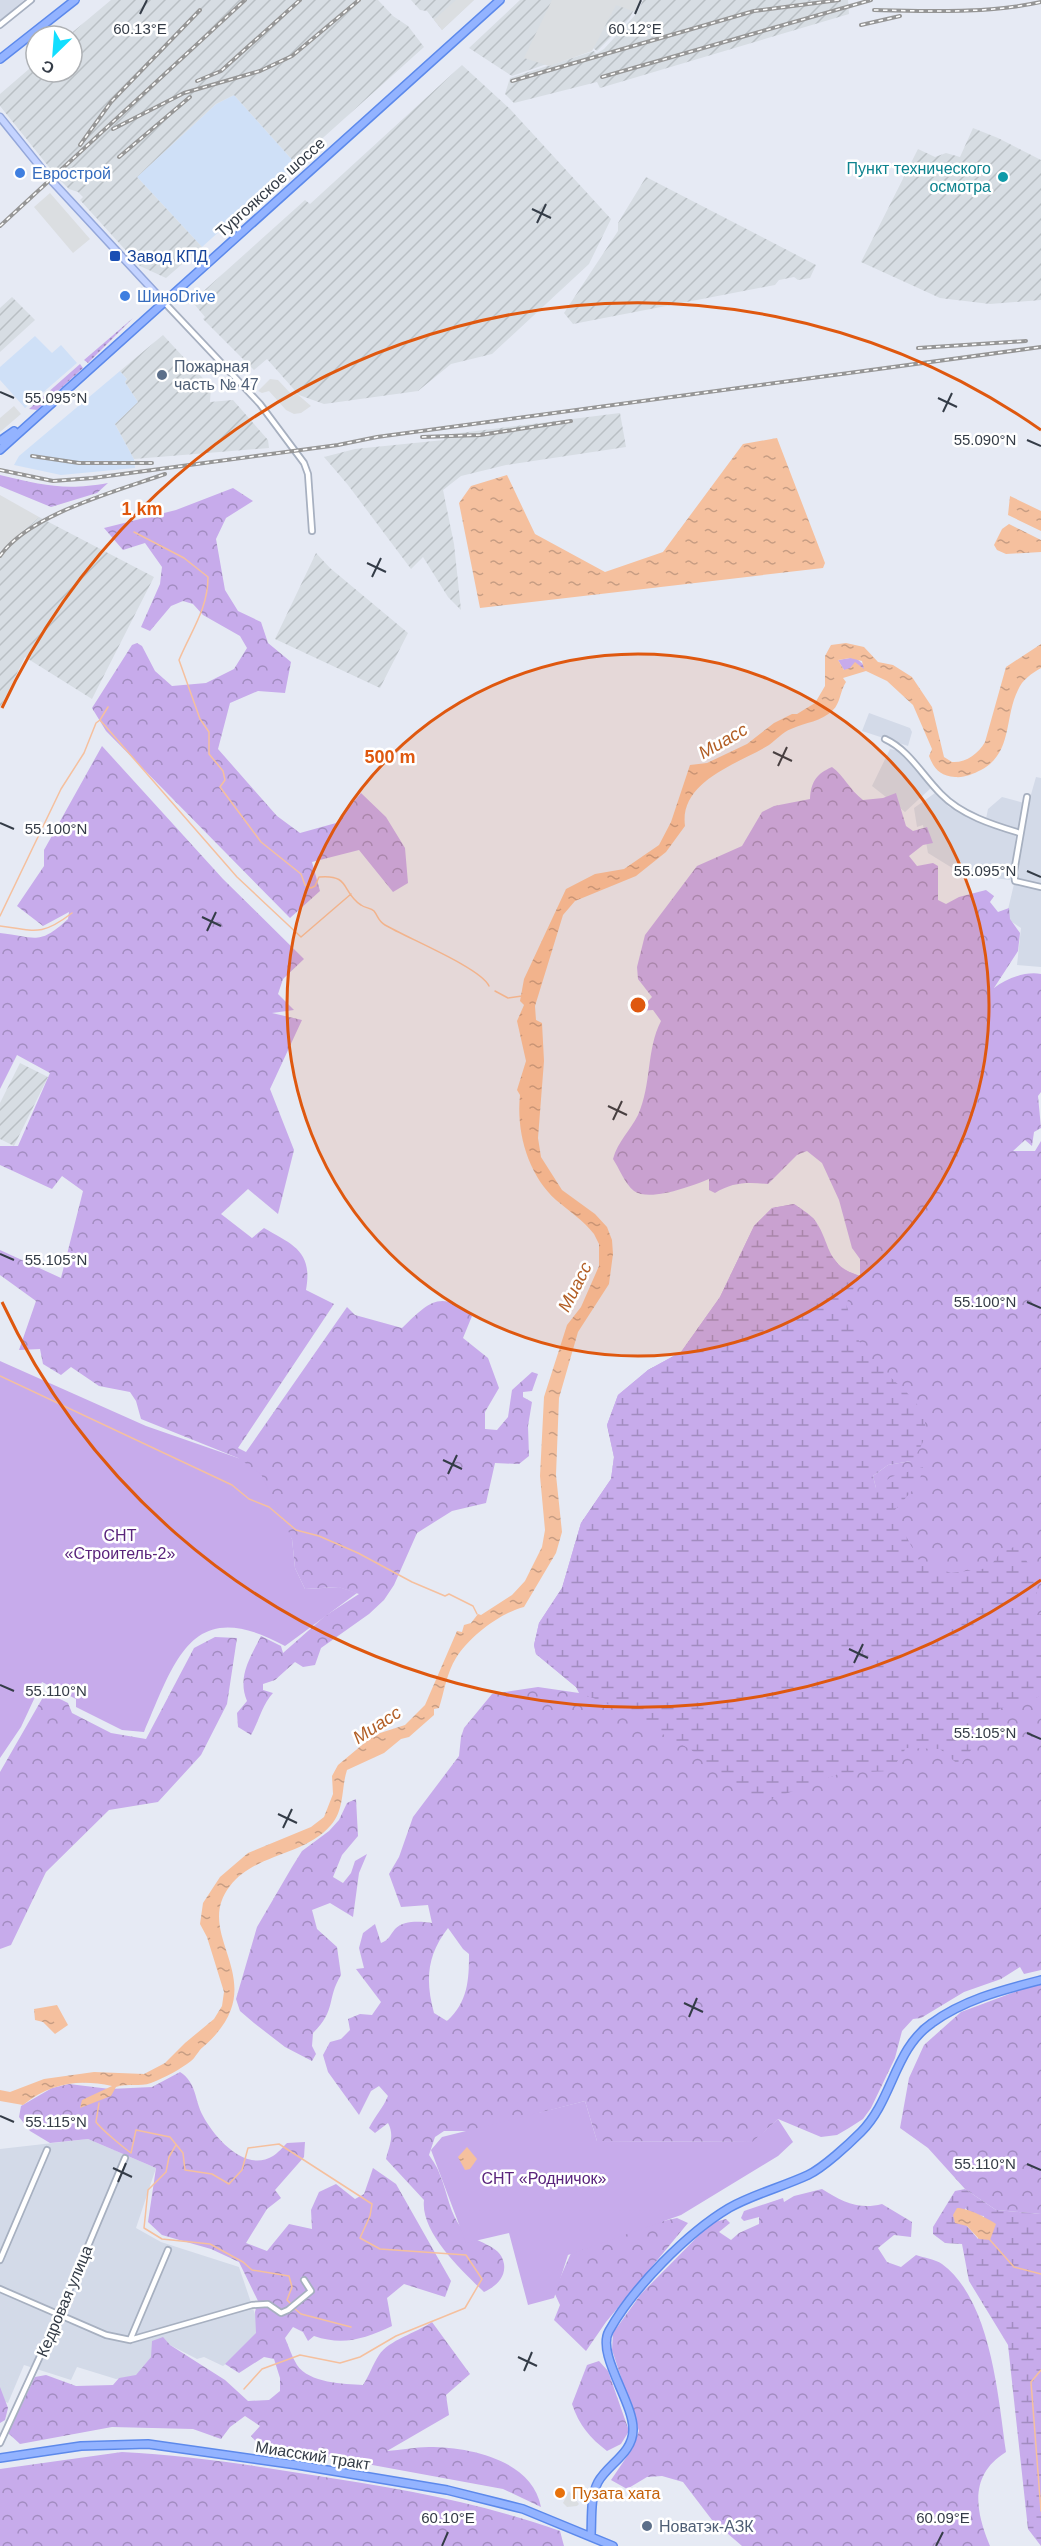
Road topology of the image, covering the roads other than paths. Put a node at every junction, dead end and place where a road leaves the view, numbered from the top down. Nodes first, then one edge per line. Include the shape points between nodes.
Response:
1 (31, 0) edge
2 (74, 0) edge
3 (500, 0) edge
4 (0, 25) edge
5 (0, 59) edge
6 (0, 117) edge
7 (163, 301) junction
8 (31, 420) junction
9 (0, 441) edge
10 (0, 450) edge
11 (312, 531) dead end
12 (885, 739) dead end
13 (1027, 797) dead end
14 (1020, 833) junction
15 (1041, 886) edge
16 (1041, 1980) edge
17 (47, 2150) dead end
18 (125, 2158) dead end
19 (168, 2250) dead end
20 (0, 2260) edge
21 (304, 2280) dead end
22 (0, 2289) edge
23 (60, 2315) junction
24 (130, 2340) junction
25 (0, 2443) edge
26 (0, 2458) edge
27 (591, 2535) junction
28 (613, 2546) edge

1 - 4 street
2 - 5 main road
3 - 7 main road, Тургоякское шоссе
6 - 7 street via 50,179
7 - 8 main road, Тургоякское шоссе
7 - 11 street via 260,404 304,463
8 - 9 main road, Тургоякское шоссе
8 - 10 main road, Тургоякское шоссе
12 - 14 street via 899,746 942,796 965,813
13 - 14 street
14 - 15 street via 1015,881
16 - 27 main road via 972,2000 931,2023 912,2041 877,2112 861,2132 811,2174 729,2208 701,2227 673,2252 628,2304 608,2333 606,2345 633,2430 626,2450 598,2481
17 - 20 street
18 - 23 street, Кедровая улица
19 - 24 street
21 - 24 street via 311,2291 281,2313 268,2304 252,2305
22 - 23 street
23 - 24 street via 106,2335
23 - 25 street, Кедровая улица
26 - 27 main road, Миасский тракт via 81,2446 148,2444 447,2490 523,2509
27 - 28 main road, Миасский тракт

